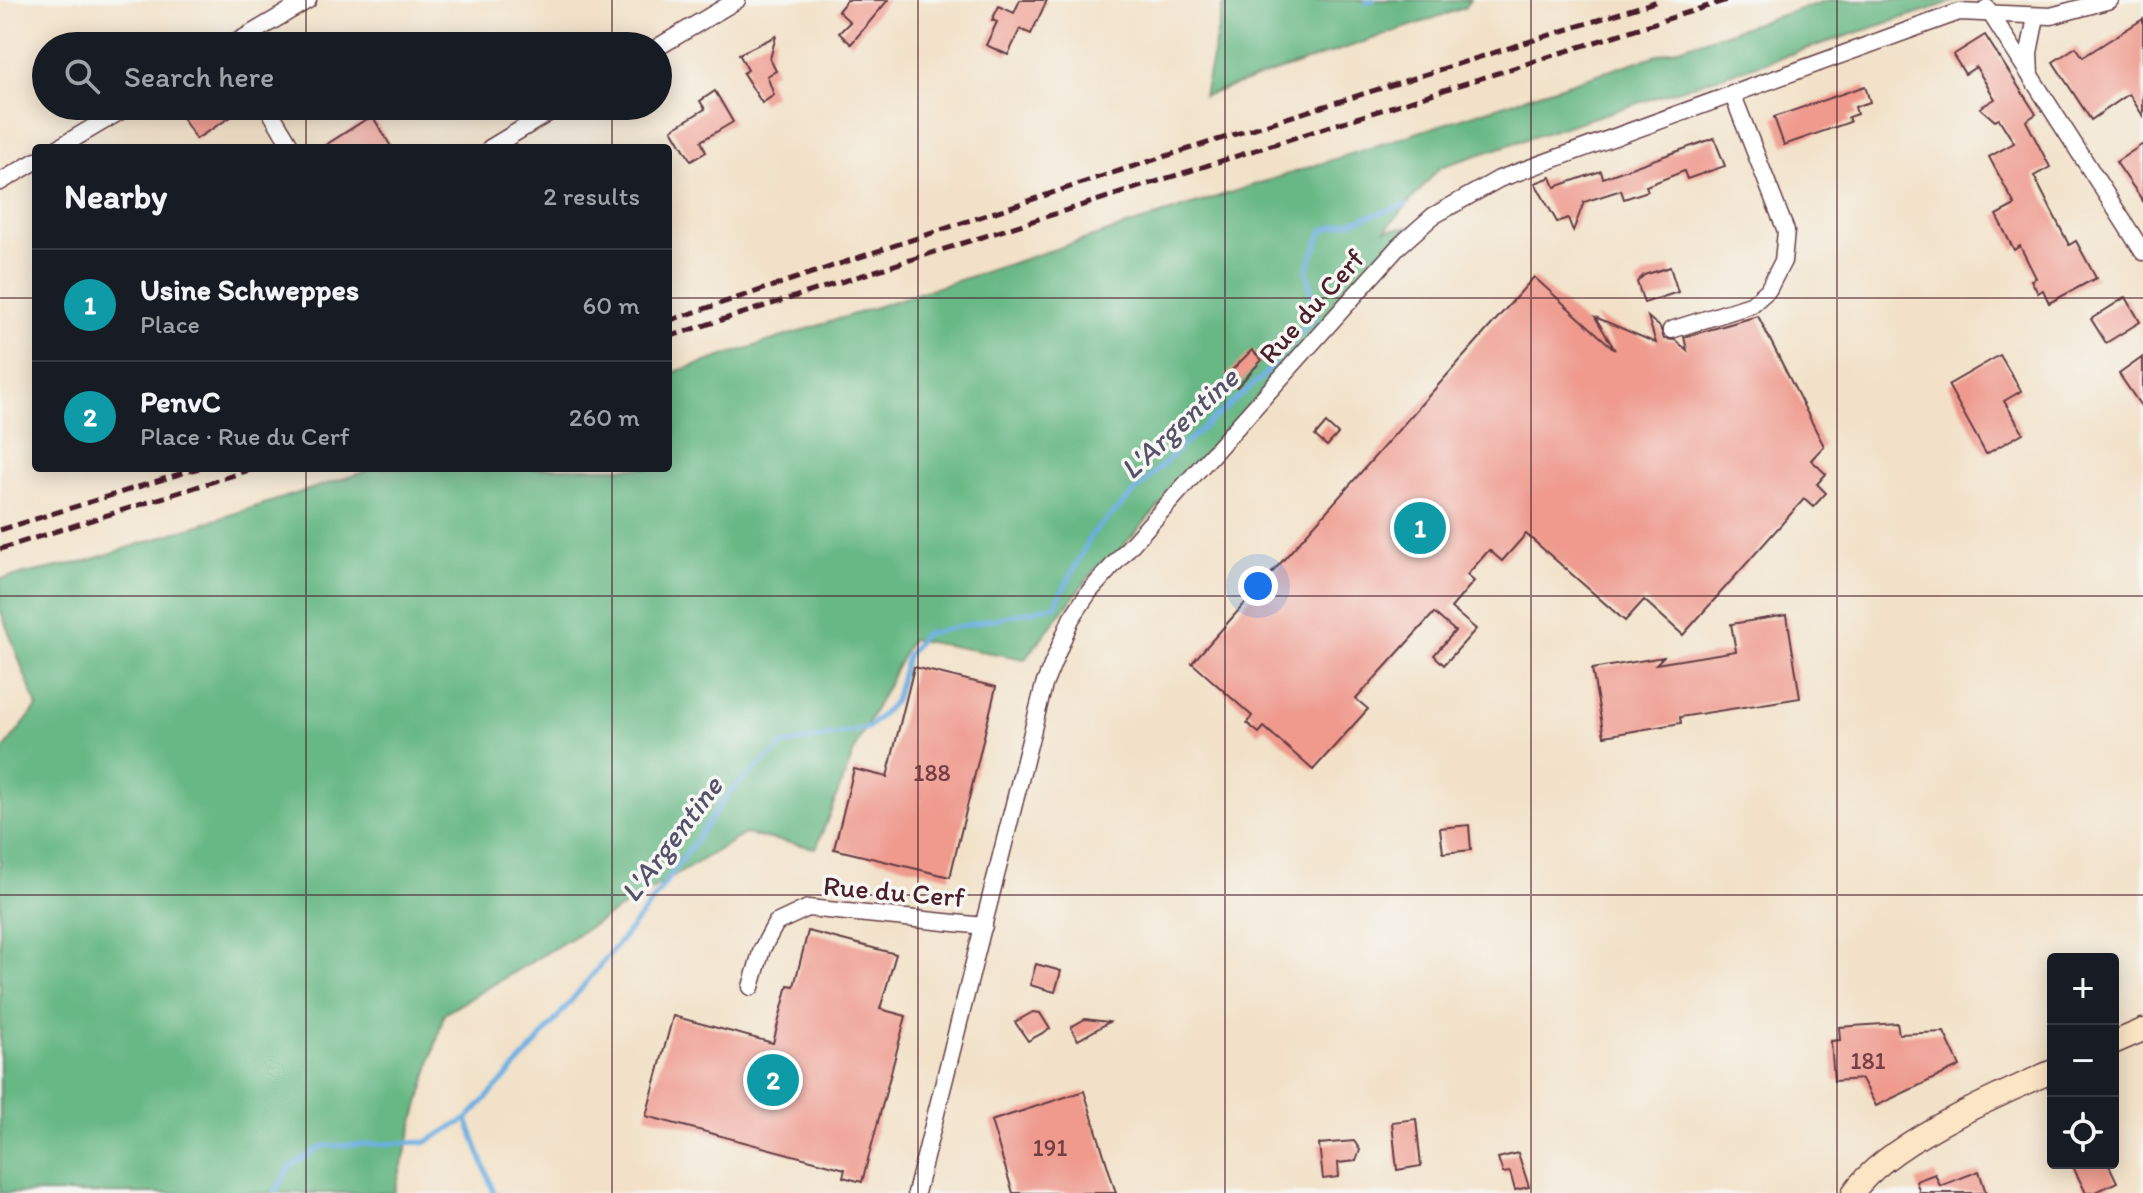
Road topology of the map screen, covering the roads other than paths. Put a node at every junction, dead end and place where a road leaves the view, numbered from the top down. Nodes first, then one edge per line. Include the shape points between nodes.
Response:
1 (308, 0) edge
2 (737, 0) edge
3 (2110, 0) edge
4 (1986, 5) edge
5 (2036, 17) junction
6 (254, 32) edge
7 (672, 39) edge
8 (2031, 77) junction
9 (1732, 93) junction
10 (105, 120) edge
11 (275, 120) edge
12 (537, 120) edge
13 (65, 144) edge
14 (290, 144) edge
15 (497, 144) edge
16 (32, 163) edge
17 (0, 182) edge
18 (2143, 252) edge
19 (1671, 330) dead end
20 (984, 926) junction
21 (751, 987) dead end
22 (2143, 1030) edge
23 (2119, 1040) edge
24 (2047, 1074) edge
25 (916, 1193) edge
26 (1853, 1193) edge

1 - 6 street
2 - 7 street
3 - 5 street, Rue du Cerf
4 - 5 street, Rue du Cerf
4 - 8 street
4 - 9 street, Rue du Cerf
5 - 8 street
8 - 18 street
9 - 19 street via 1786,231 1783,261 1768,290 1751,305
9 - 20 street, Rue du Cerf via 1464,196 1433,216 1369,280 1089,592 1071,619 1044,685
10 - 13 street
11 - 14 street
12 - 15 street
16 - 17 street
20 - 21 street, Rue du Cerf via 808,908 776,923
20 - 25 street, Rue du Cerf
22 - 23 main road
24 - 26 main road via 1902,1148

